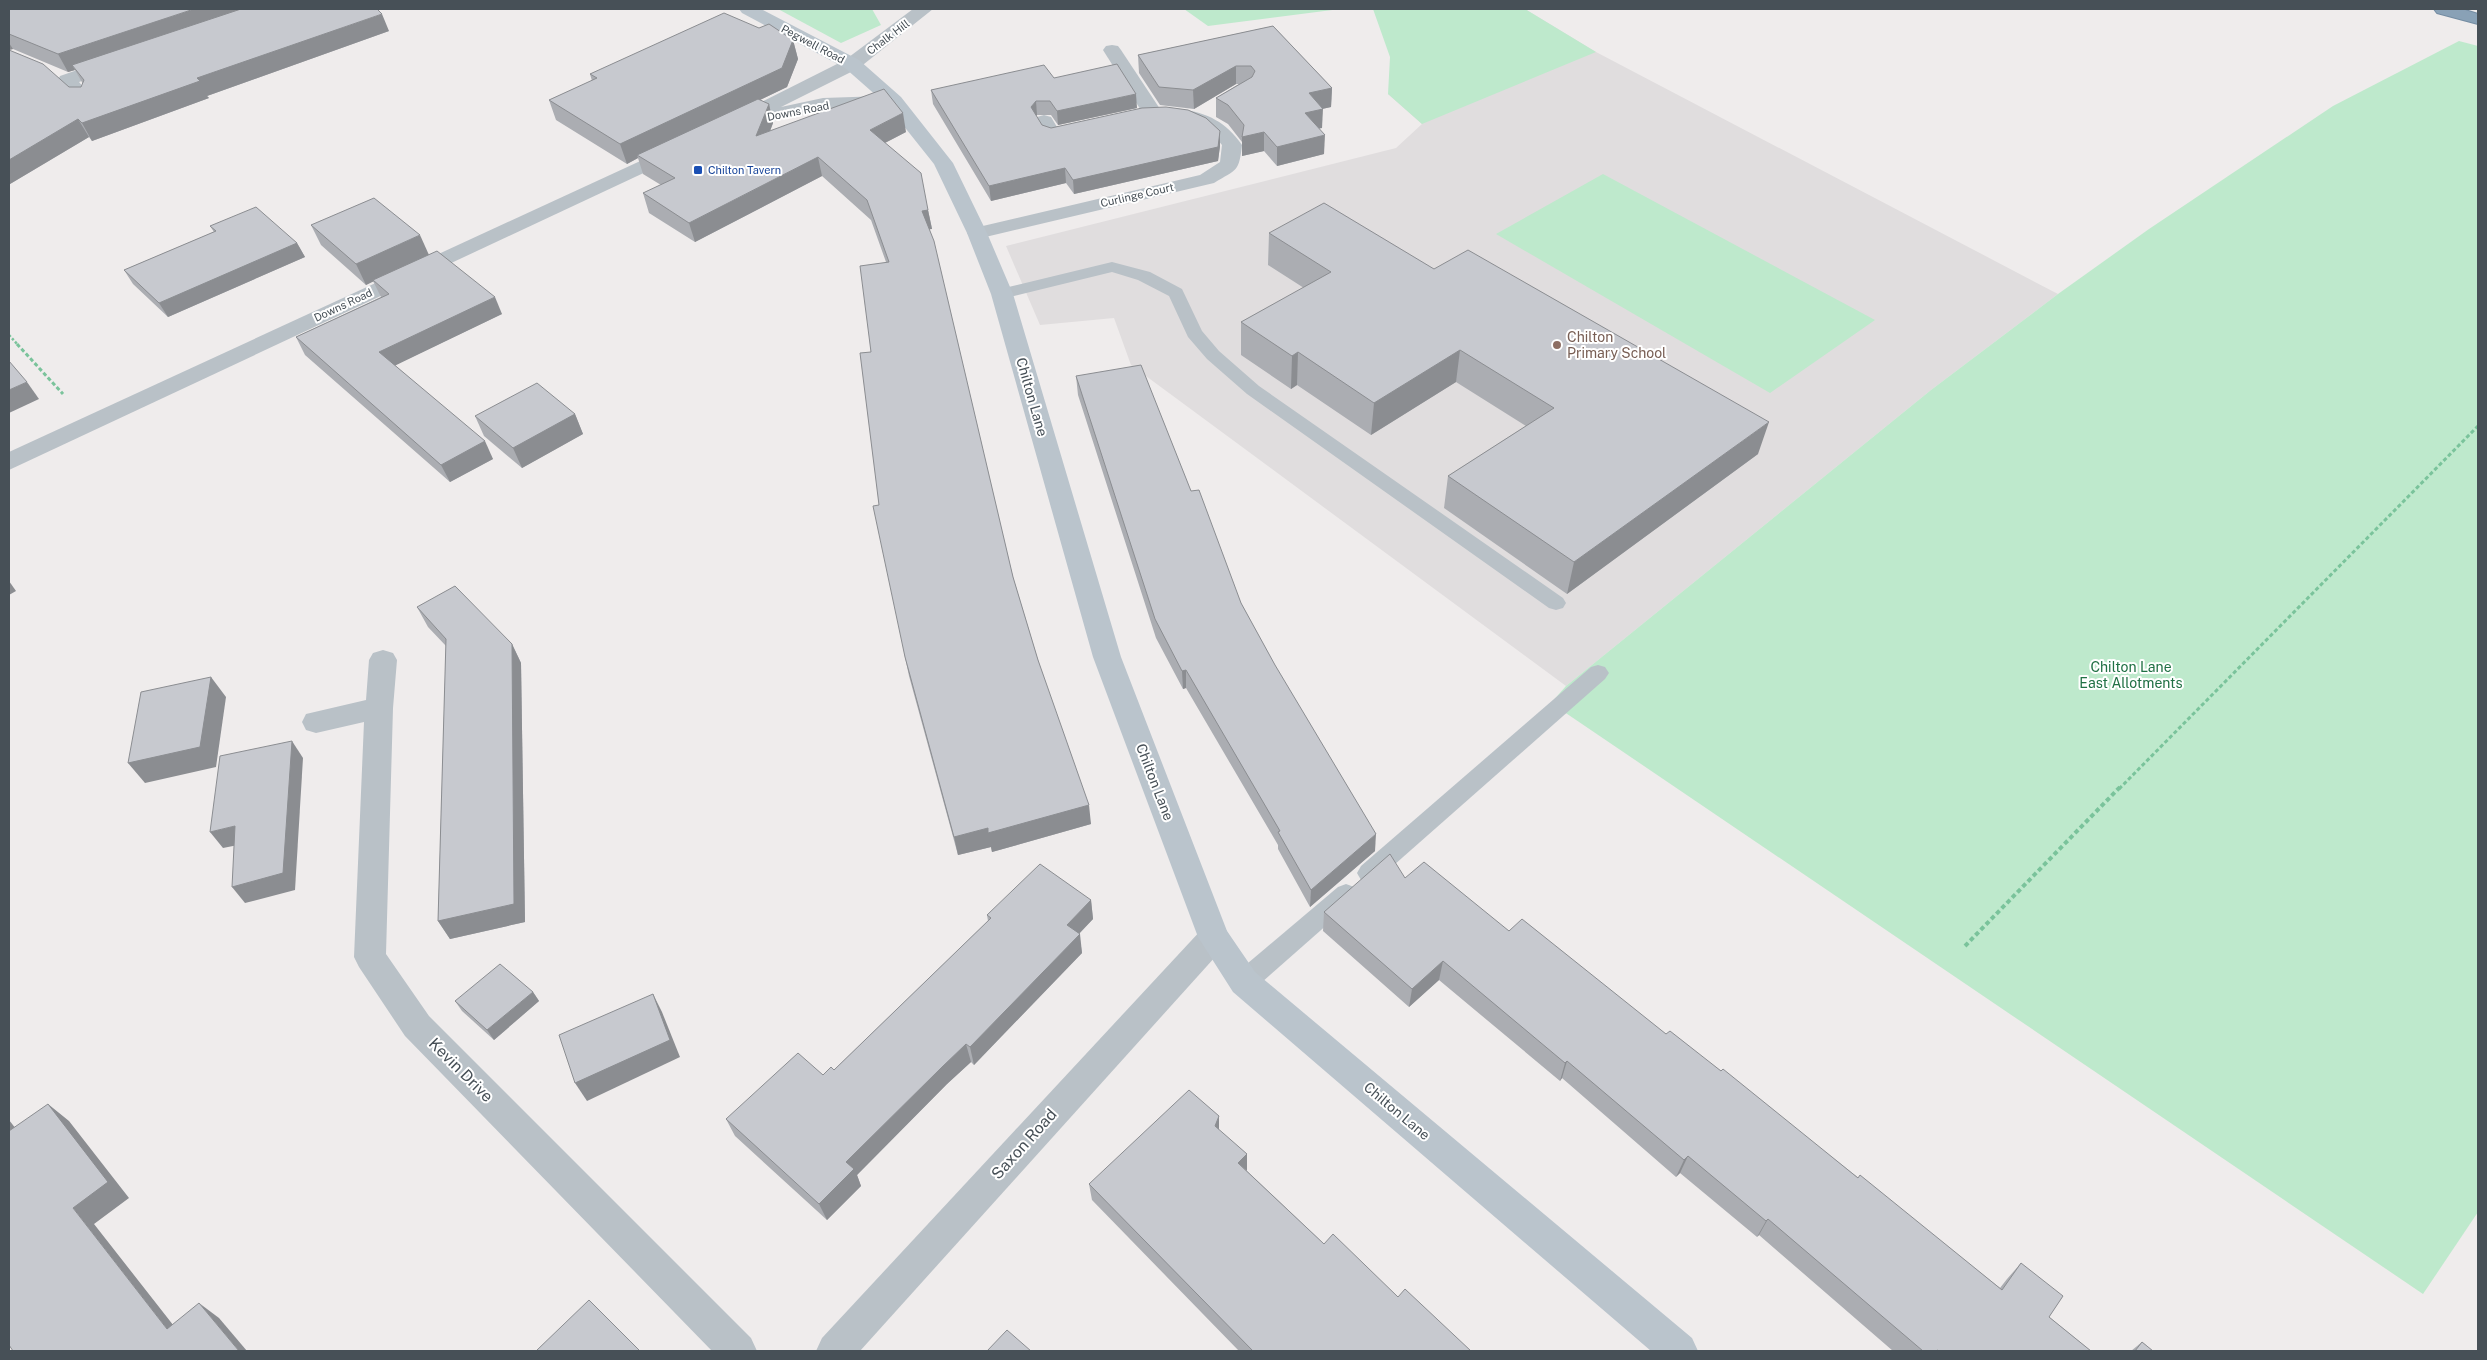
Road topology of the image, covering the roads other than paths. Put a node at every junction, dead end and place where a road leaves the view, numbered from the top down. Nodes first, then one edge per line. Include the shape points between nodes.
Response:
1 (748, 9) edge
2 (924, 9) edge
3 (2443, 9) edge
4 (2478, 19) edge
5 (1112, 50) dead end
6 (130, 58) edge
7 (852, 64) junction
8 (49, 72) edge
9 (67, 80) junction
10 (84, 99) edge
11 (894, 101) junction
12 (1044, 121) edge
13 (1098, 124) edge
14 (715, 132) junction
15 (977, 234) junction
16 (1002, 294) junction
17 (9, 462) edge
18 (1556, 604) dead end
19 (384, 660) dead end
20 (1598, 673) dead end
21 (379, 708) junction
22 (316, 722) dead end
23 (1214, 937) junction
24 (1244, 982) junction
25 (738, 1351) edge
26 (835, 1351) edge
27 (1679, 1351) edge

1 - 7 street, Pegwell Road
2 - 7 street, Chalk Hill
3 - 4 highway
5 - 15 street, Curlinge Court via 1143,114 1205,113 1232,145 1230,165 1207,179
6 - 9 street
7 - 11 street, Chilton Lane
7 - 14 street, Downs Road
8 - 9 street
9 - 10 street
11 - 14 street, Downs Road via 823,104
11 - 15 street, Chilton Lane via 942,163
12 - 13 street via 1052,134
14 - 17 street, Downs Road
15 - 16 street, Chilton Lane
16 - 18 lane via 1112,267 1166,286 1176,292 1194,333 1213,355 1253,390
16 - 23 street, Chilton Lane via 1107,657
19 - 21 street, Kevin Drive
20 - 24 lane
21 - 22 street
21 - 25 street, Kevin Drive via 370,957 416,1026
23 - 24 street, Chilton Lane
23 - 26 street, Saxon Road
24 - 27 street, Chilton Lane

